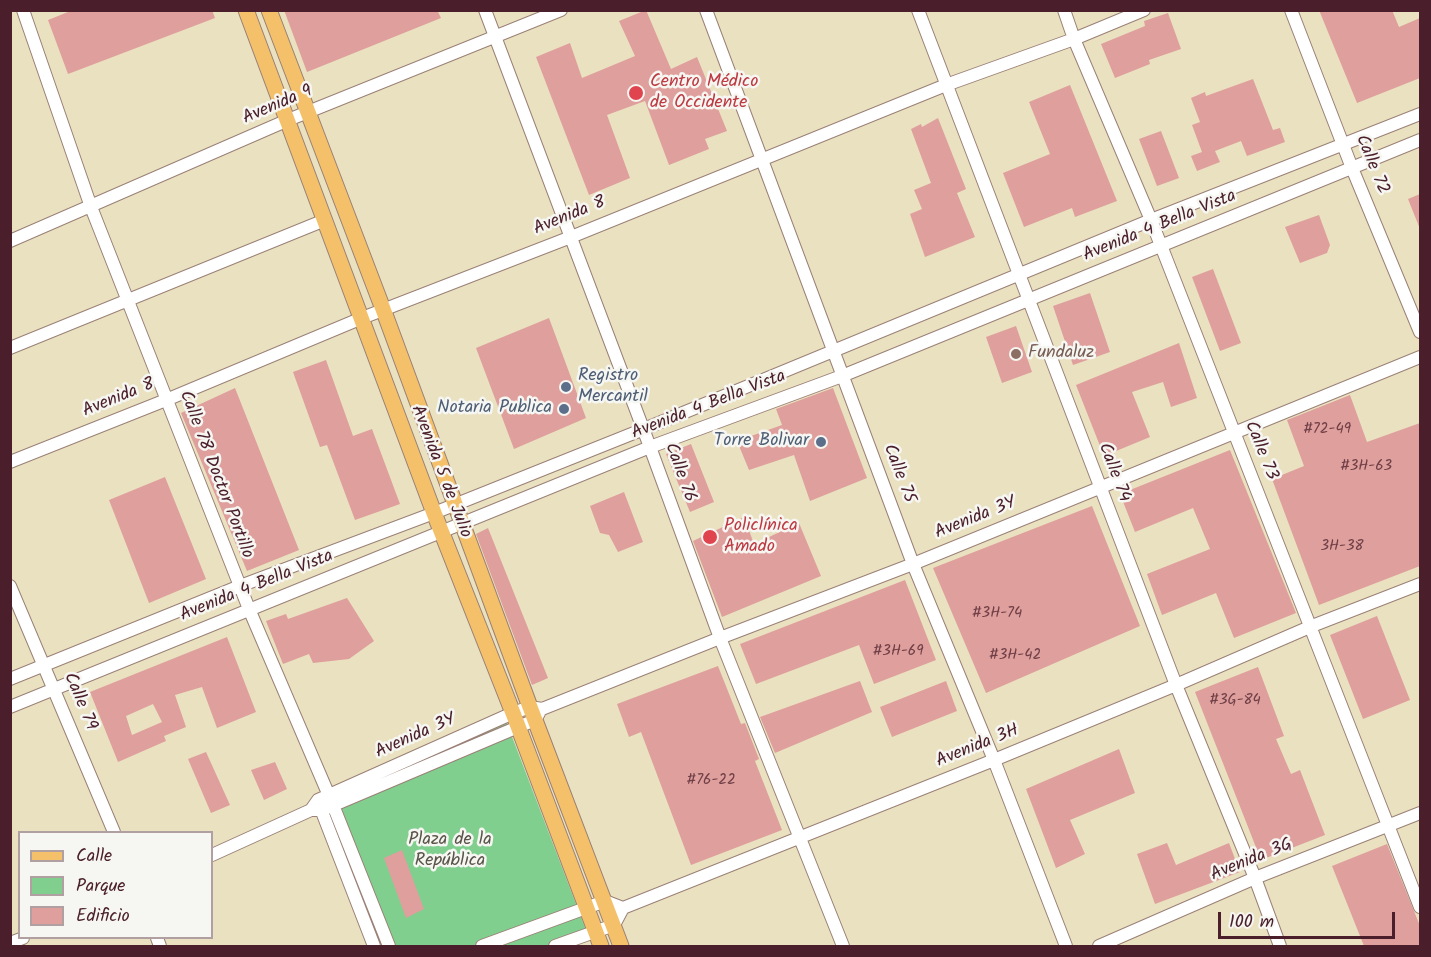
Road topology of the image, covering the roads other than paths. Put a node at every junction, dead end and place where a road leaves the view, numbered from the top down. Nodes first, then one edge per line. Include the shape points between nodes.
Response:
1 (23, 10) edge
2 (246, 10) edge
3 (268, 10) edge
4 (485, 10) edge
5 (561, 10) edge
6 (706, 10) edge
7 (918, 10) edge
8 (1064, 10) edge
9 (1144, 10) edge
10 (1291, 10) edge
11 (495, 37) junction
12 (1074, 39) junction
13 (946, 85) junction
14 (308, 113) junction
15 (1420, 114) edge
16 (288, 120) junction
17 (1420, 140) edge
18 (1343, 144) junction
19 (762, 159) junction
20 (1352, 168) junction
21 (91, 207) junction
22 (325, 220) junction
23 (1151, 220) junction
24 (571, 237) junction
25 (10, 241) edge
26 (1160, 246) junction
27 (1019, 274) junction
28 (127, 299) junction
29 (1028, 300) junction
30 (383, 309) junction
31 (362, 318) junction
32 (1420, 332) edge
33 (10, 348) edge
34 (832, 351) junction
35 (1420, 357) edge
36 (842, 376) junction
37 (166, 400) junction
38 (644, 429) junction
39 (1234, 433) junction
40 (651, 447) junction
41 (10, 462) edge
42 (1100, 488) junction
43 (455, 504) junction
44 (434, 513) junction
45 (462, 523) junction
46 (441, 532) junction
47 (913, 564) junction
48 (1420, 584) edge
49 (10, 586) edge
50 (240, 586) junction
51 (249, 609) junction
52 (1312, 626) junction
53 (720, 638) junction
54 (43, 665) junction
55 (10, 679) edge
56 (1176, 685) junction
57 (55, 690) junction
58 (10, 707) edge
59 (536, 712) junction
60 (516, 720) junction
61 (994, 760) junction
62 (322, 804) junction
63 (1420, 813) edge
64 (1389, 827) junction
65 (114, 831) edge
66 (800, 837) junction
67 (213, 855) edge
68 (1255, 878) junction
69 (604, 901) junction
70 (587, 907) junction
71 (1420, 907) edge
72 (623, 908) junction
73 (614, 925) junction
74 (599, 939) edge
75 (374, 946) edge
76 (389, 946) edge
77 (482, 946) edge
78 (555, 946) edge
79 (621, 946) edge
80 (843, 946) edge
81 (1066, 946) edge
82 (1099, 946) edge
83 (1280, 946) edge

1 - 21 street, Calle 78 Doctor Portillo
2 - 16 main road, Avenida 5 de Julio
3 - 14 main road, Avenida 5 de Julio
4 - 11 street, Calle 76
5 - 11 street, Avenida 9
6 - 19 street, Calle 75
7 - 13 street, Calle 74
8 - 12 street, Calle 73
9 - 12 street, Avenida 8
10 - 18 street, Calle 72
11 - 14 street, Avenida 9
11 - 24 street, Calle 76
12 - 13 street, Avenida 8
12 - 23 street, Calle 73
13 - 19 street, Avenida 8
13 - 27 street, Calle 74
14 - 16 street, Avenida 9
14 - 30 main road, Avenida 5 de Julio
15 - 18 street, Avenida 4 Bella Vista
16 - 21 street, Avenida 9
16 - 22 main road, Avenida 5 de Julio
17 - 20 street, Avenida 4 Bella Vista
18 - 20 street, Calle 72
18 - 23 street, Avenida 4 Bella Vista
19 - 24 street, Avenida 8
19 - 34 street, Calle 75
20 - 26 street, Avenida 4 Bella Vista
20 - 32 street, Calle 72
21 - 25 street, Avenida 9
21 - 28 street, Calle 78 Doctor Portillo
22 - 28 street
22 - 31 main road, Avenida 5 de Julio
23 - 26 street, Calle 73
23 - 27 street, Avenida 4 Bella Vista
24 - 30 street, Avenida 8
24 - 38 street, Calle 76
26 - 29 street, Avenida 4 Bella Vista
26 - 39 street, Calle 73
27 - 29 street, Calle 74
27 - 34 street, Avenida 4 Bella Vista
28 - 33 street
28 - 37 street, Calle 78 Doctor Portillo
29 - 36 street, Avenida 4 Bella Vista
29 - 42 street, Calle 74
30 - 31 street, Avenida 8
30 - 43 main road, Avenida 5 de Julio
31 - 37 street, Avenida 8
31 - 44 main road, Avenida 5 de Julio
34 - 36 street, Calle 75
34 - 38 street, Avenida 4 Bella Vista
35 - 39 street, Avenida 3Y
36 - 40 street, Avenida 4 Bella Vista
36 - 47 street, Calle 75
37 - 41 street, Avenida 8
37 - 50 street, Calle 78 Doctor Portillo
38 - 40 street, Calle 76
38 - 43 street, Avenida 4 Bella Vista
39 - 42 street, Avenida 3Y
39 - 52 street, Calle 73
40 - 45 street, Avenida 4 Bella Vista
40 - 53 street, Calle 76
42 - 47 street, Avenida 3Y
42 - 56 street, Calle 74
43 - 44 street, Avenida 4 Bella Vista
43 - 45 main road, Avenida 5 de Julio
44 - 46 main road, Avenida 5 de Julio
44 - 50 street, Avenida 4 Bella Vista
45 - 46 street, Avenida 4 Bella Vista
45 - 59 main road, Avenida 5 de Julio
46 - 51 street, Avenida 4 Bella Vista
46 - 60 main road, Avenida 5 de Julio
47 - 53 street, Avenida 3Y
47 - 61 street, Calle 75
48 - 52 street, Avenida 3H
49 - 54 street, Calle 79
50 - 51 street, Calle 78 Doctor Portillo
50 - 54 street, Avenida 4 Bella Vista
51 - 57 street, Avenida 4 Bella Vista
51 - 62 street, Calle 78 Doctor Portillo
52 - 56 street, Avenida 3H
52 - 64 street, Calle 73
53 - 59 street, Avenida 3Y
53 - 66 street, Calle 76
54 - 55 street, Avenida 4 Bella Vista
54 - 57 street, Calle 79
56 - 61 street, Avenida 3H
56 - 68 street, Calle 74
57 - 58 street, Avenida 4 Bella Vista
57 - 65 street, Calle 79
59 - 60 street, Avenida 3Y
59 - 69 main road, Avenida 5 de Julio
60 - 62 street, Avenida 3Y
60 - 70 main road, Avenida 5 de Julio
61 - 66 street, Avenida 3H
61 - 81 street, Calle 75
62 - 67 street, Avenida 3Y
62 - 75 street, Calle 78 Doctor Portillo
62 - 76 street, Calle 78 Doctor Portillo
63 - 64 street, Avenida 3G
64 - 68 street, Avenida 3G
64 - 71 street, Calle 73
66 - 72 street, Avenida 3H
66 - 80 street, Calle 76
68 - 82 street, Avenida 3G
68 - 83 street, Calle 74
69 - 70 street
69 - 72 street
69 - 73 main road, Avenida 5 de Julio
70 - 74 main road, Avenida 5 de Julio
70 - 77 street
72 - 73 street
73 - 74 street
73 - 79 main road, Avenida 5 de Julio
74 - 78 street

